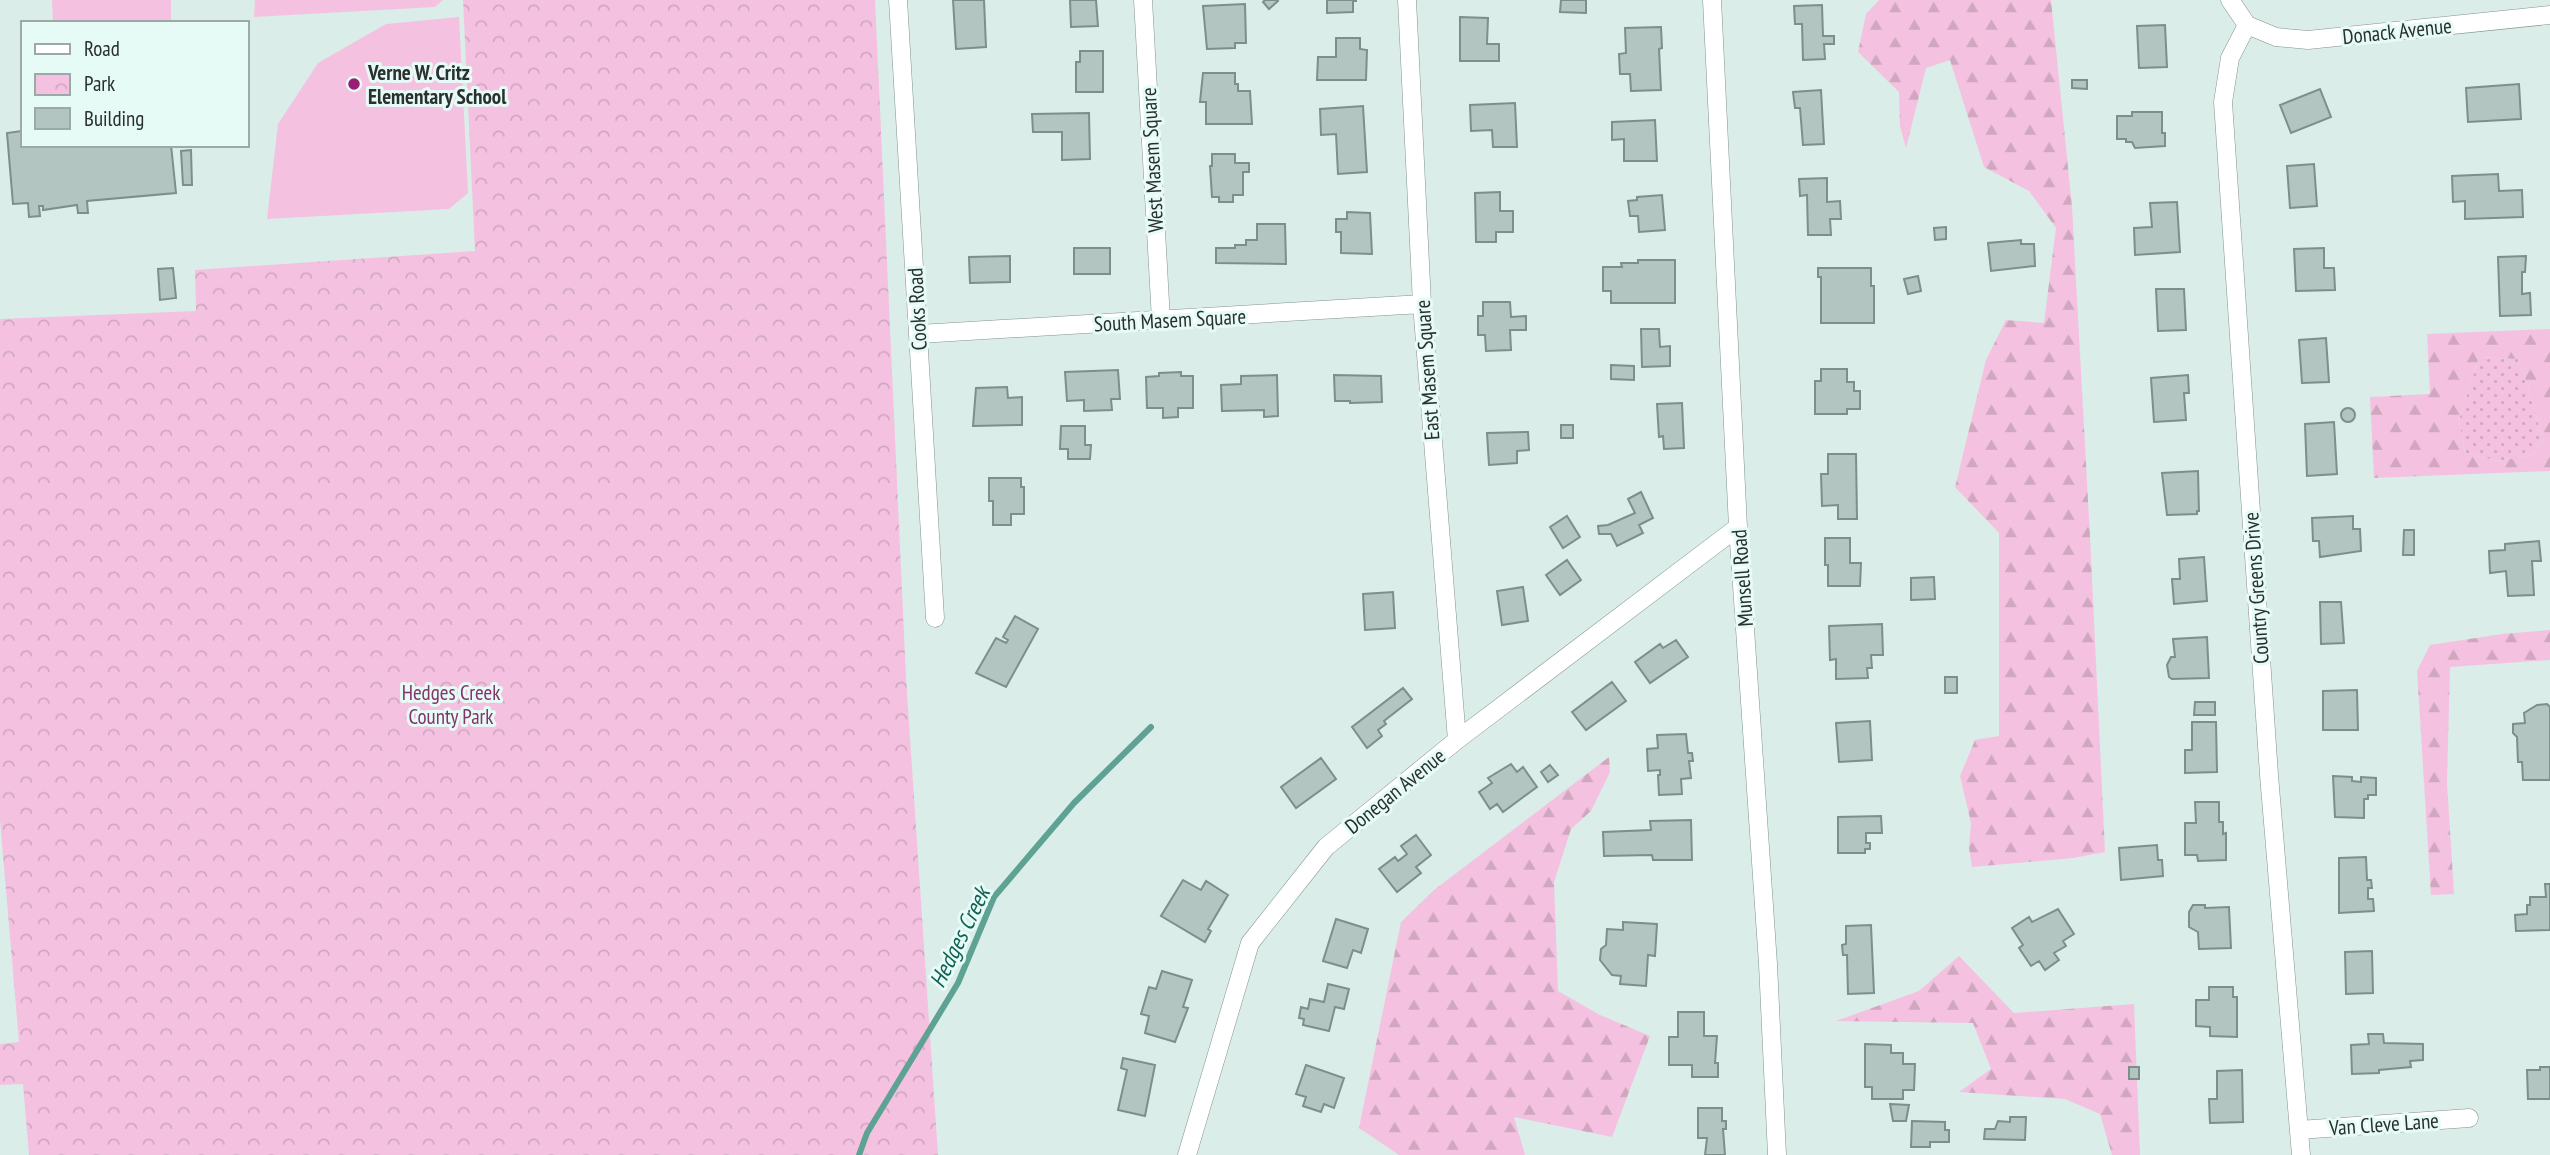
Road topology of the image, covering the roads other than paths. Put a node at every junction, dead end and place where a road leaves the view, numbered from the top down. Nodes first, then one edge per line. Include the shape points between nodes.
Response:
1 (898, 0) edge
2 (1143, 0) edge
3 (1407, 0) edge
4 (1712, 0) edge
5 (2230, 0) edge
6 (2550, 15) edge
7 (2247, 25) junction
8 (1422, 304) junction
9 (1161, 320) junction
10 (919, 334) junction
11 (1738, 527) junction
12 (935, 618) dead end
13 (1457, 740) junction
14 (2469, 1118) dead end
15 (2299, 1130) junction
16 (1187, 1155) edge
17 (1777, 1155) edge
18 (2301, 1155) edge

1 - 10 street, Cooks Road
2 - 9 street, West Masem Square
3 - 8 street, East Masem Square
4 - 11 street, Munsell Road
5 - 7 street
6 - 7 street, Donack Avenue via 2308,40 2276,37
7 - 15 street, Country Greens Drive via 2230,58 2223,103 2269,775
8 - 9 street, South Masem Square
8 - 13 street, East Masem Square
9 - 10 street, South Masem Square
10 - 12 street, Cooks Road
11 - 13 street, Donegan Avenue
11 - 17 street, Munsell Road
13 - 16 street, Donegan Avenue via 1326,847 1250,943
14 - 15 street, Van Cleve Lane
15 - 18 street, Country Greens Drive

